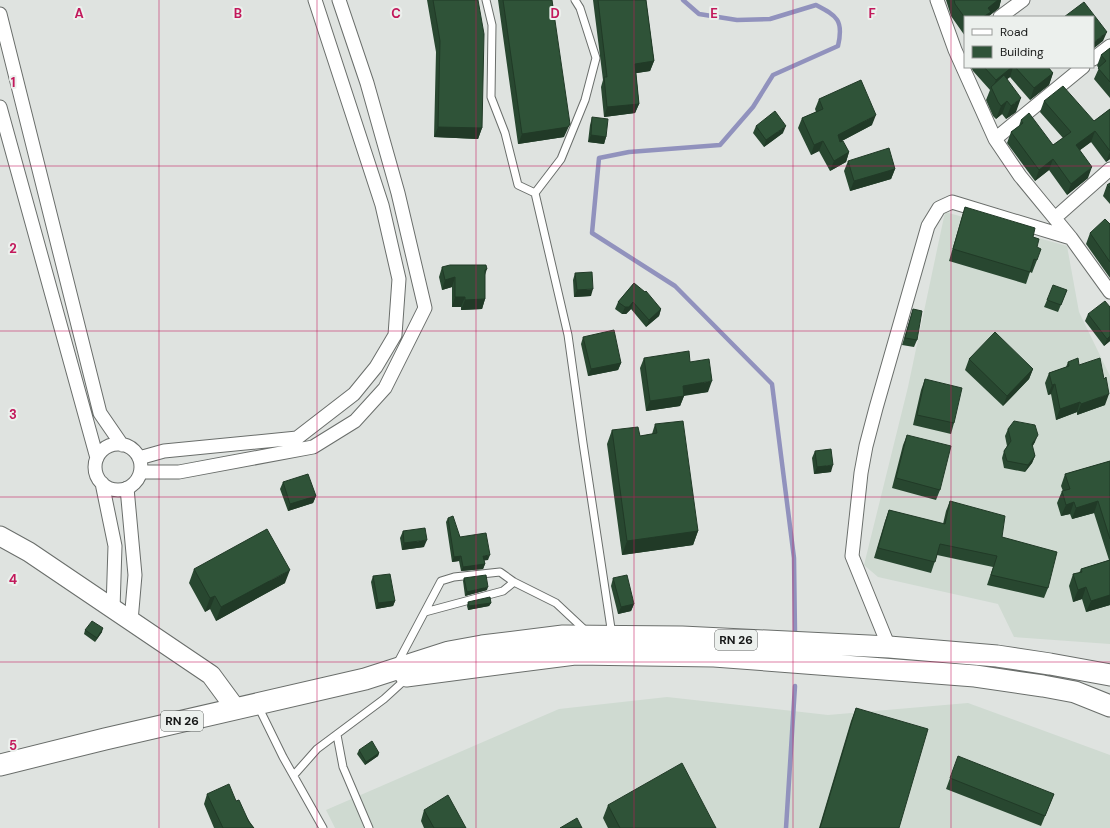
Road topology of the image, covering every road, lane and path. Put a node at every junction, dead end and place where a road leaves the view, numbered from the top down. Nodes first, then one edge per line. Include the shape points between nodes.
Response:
1 (315, 0) edge
2 (339, 0) edge
3 (486, 0) edge
4 (576, 0) edge
5 (938, 0) edge
6 (1023, 0) edge
7 (0, 14) edge
8 (1001, 16) edge
9 (1110, 46) edge
10 (960, 47) edge
11 (964, 57) edge
12 (1094, 58) edge
13 (968, 68) edge
14 (1082, 68) edge
15 (0, 107) edge
16 (996, 139) junction
17 (1110, 169) edge
18 (535, 193) junction
19 (1056, 217) junction
20 (1071, 238) junction
21 (1110, 292) edge
22 (122, 445) junction
23 (97, 458) junction
24 (139, 458) junction
25 (141, 472) junction
26 (102, 484) junction
27 (127, 488) junction
28 (0, 536) edge
29 (514, 582) junction
30 (113, 609) junction
31 (425, 612) junction
32 (131, 622) junction
33 (591, 636) junction
34 (612, 637) junction
35 (889, 647) junction
36 (402, 673) junction
37 (1110, 675) edge
38 (257, 704) junction
39 (1110, 706) edge
40 (236, 708) junction
41 (337, 735) junction
42 (0, 765) edge
43 (294, 775) junction
44 (323, 828) edge
45 (369, 828) edge

1 - 24 street via 382,205 399,279 395,335 376,367 354,394 298,438 164,451
2 - 25 street via 367,83 398,193 425,308 385,388 355,421 313,447 179,472
3 - 18 lane via 492,25 492,97 518,185
4 - 18 lane via 596,58 586,100 561,159
5 - 10 street
6 - 8 street
7 - 22 street via 100,413
9 - 12 street
10 - 11 street
13 - 16 street
14 - 16 street
15 - 23 street
16 - 19 street via 1020,176
17 - 19 street
18 - 34 lane via 568,335
19 - 20 street
20 - 21 street
20 - 35 street via 952,202 939,208 928,226 866,446 852,556
22 - 23 street via 108,447
22 - 24 street via 129,447
23 - 26 street via 96,474
24 - 25 street
25 - 27 street via 138,479
26 - 27 street via 113,489
26 - 30 street via 115,546
27 - 32 street via 135,575
28 - 30 street via 29,552
29 - 31 lane via 503,591
29 - 31 lane via 500,572 441,582
29 - 33 lane via 556,603
30 - 32 street
31 - 36 lane
32 - 40 street via 211,675
33 - 34 main road, RN 26
33 - 36 main road, RN 26 via 563,636 449,652
34 - 35 main road, RN 26 via 682,637
35 - 37 main road, RN 26 via 997,656
36 - 38 main road, RN 26
36 - 39 main road, RN 26 via 575,654 714,656 975,676 1075,692
36 - 41 lane via 384,699
38 - 40 main road, RN 26
38 - 43 lane
40 - 42 main road, RN 26
41 - 43 lane via 317,749
41 - 45 lane via 343,767
43 - 44 lane

